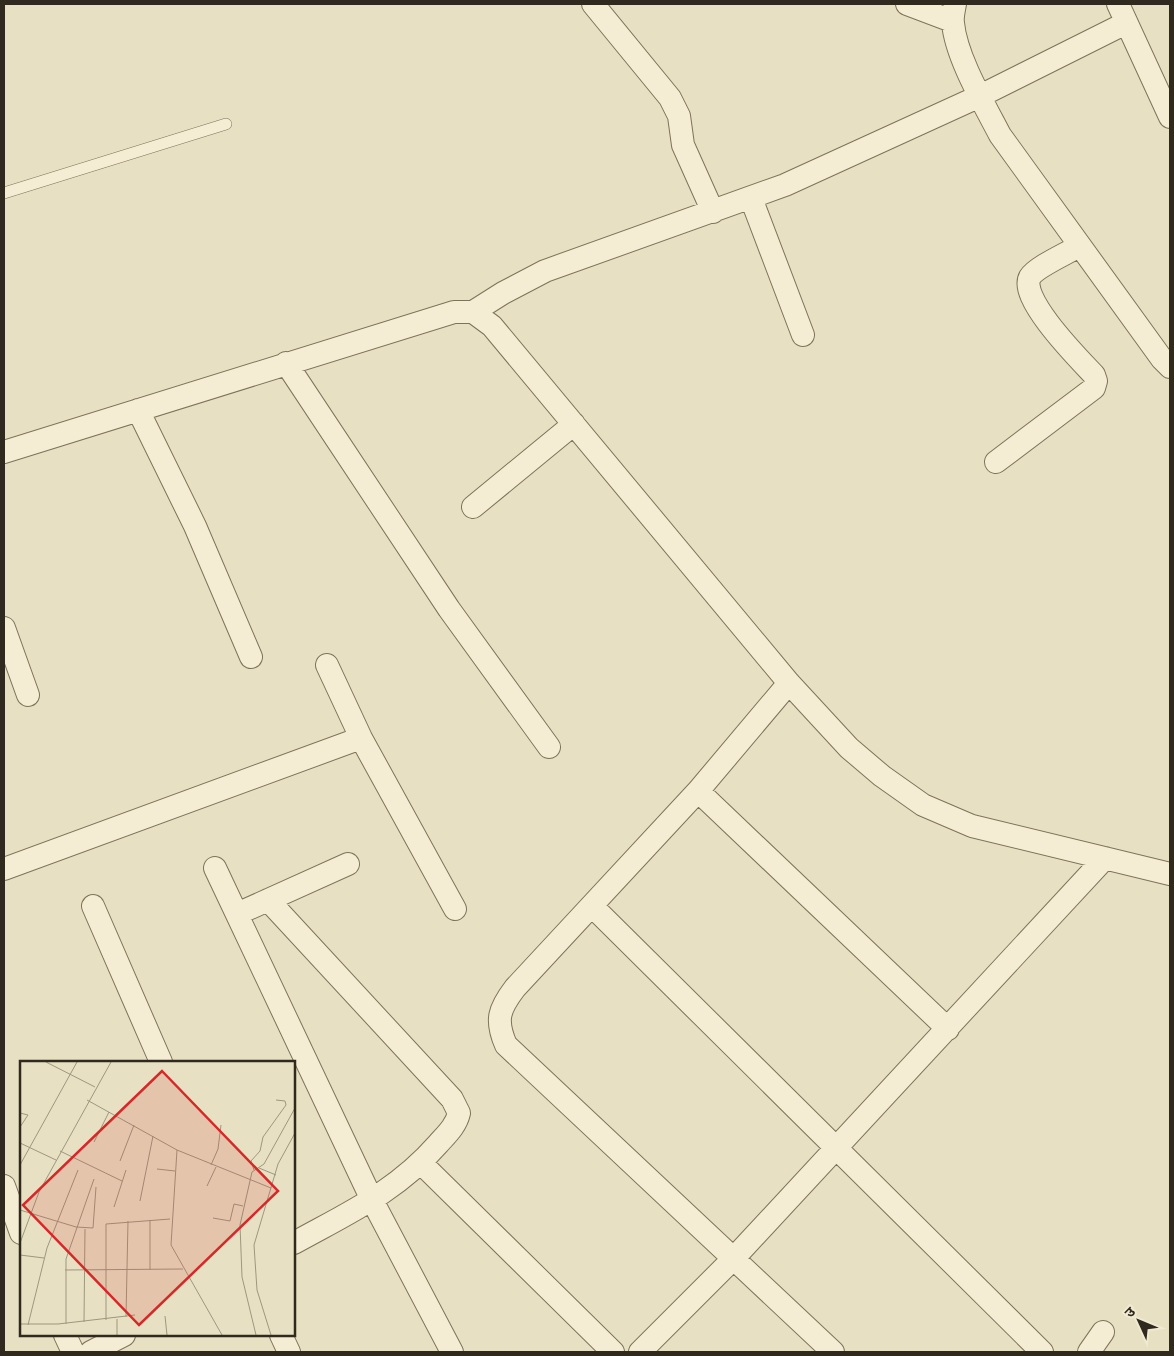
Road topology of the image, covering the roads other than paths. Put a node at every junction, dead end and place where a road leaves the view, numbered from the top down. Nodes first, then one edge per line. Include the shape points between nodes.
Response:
1 (593, 4) edge
2 (907, 4) edge
3 (954, 12) edge
4 (1122, 14) edge
5 (980, 96) junction
6 (1170, 117) edge
7 (226, 124) dead end
8 (4, 193) edge
9 (752, 198) junction
10 (713, 212) junction
11 (1079, 246) junction
12 (473, 312) junction
13 (803, 335) dead end
14 (286, 364) junction
15 (1170, 367) edge
16 (138, 410) junction
17 (574, 424) junction
18 (4, 452) edge
19 (996, 462) dead end
20 (473, 507) dead end
21 (4, 628) edge
22 (251, 657) dead end
23 (328, 665) dead end
24 (789, 683) junction
25 (28, 695) dead end
26 (361, 738) junction
27 (549, 747) dead end
28 (698, 791) junction
29 (1105, 858) junction
30 (348, 864) dead end
31 (215, 868) dead end
32 (4, 869) edge
33 (1170, 874) edge
34 (268, 900) junction
35 (93, 906) dead end
36 (593, 907) junction
37 (455, 908) dead end
38 (237, 914) junction
39 (948, 1029) junction
40 (161, 1061) edge
41 (836, 1146) junction
42 (421, 1163) junction
43 (4, 1186) edge
44 (372, 1200) junction
45 (20, 1230) edge
46 (295, 1242) edge
47 (734, 1258) junction
48 (1102, 1332) dead end
49 (65, 1336) edge
50 (122, 1336) edge
51 (281, 1336) edge
52 (73, 1352) edge
53 (92, 1352) edge
54 (289, 1352) edge
55 (452, 1352) edge
56 (613, 1352) edge
57 (640, 1352) edge
58 (833, 1352) edge
59 (1042, 1352) edge
60 (1089, 1352) edge

1 - 10 street via 673,103 679,116 683,145
2 - 3 street
3 - 5 street via 955,38
4 - 5 street
4 - 6 street
5 - 9 street
5 - 11 street via 1000,135
7 - 8 lane
9 - 10 street
9 - 13 street
10 - 12 street via 545,271
11 - 15 street
11 - 19 street via 1036,271 1028,286 1057,336 1094,375 1094,388
12 - 14 street via 454,312
12 - 17 street via 492,326
14 - 16 street
14 - 27 street via 449,609
16 - 18 street
16 - 22 street via 195,526
17 - 20 street
17 - 24 street
21 - 25 street
23 - 26 street
24 - 28 street
24 - 29 street via 849,748 923,805 972,826
26 - 32 street
26 - 37 street
28 - 36 street
28 - 39 street
29 - 33 street
29 - 39 street
30 - 34 street
31 - 38 street
34 - 38 street
34 - 42 street via 457,1106 459,1113 454,1125
35 - 40 street
36 - 41 street
36 - 47 street via 503,1004 499,1020 501,1033 506,1045
38 - 44 street
39 - 41 street
41 - 47 street
41 - 59 street
42 - 44 street
42 - 56 street
43 - 45 street
44 - 46 street
44 - 55 street
47 - 57 street
47 - 58 street
48 - 60 street
49 - 52 street
50 - 53 street
51 - 54 street

